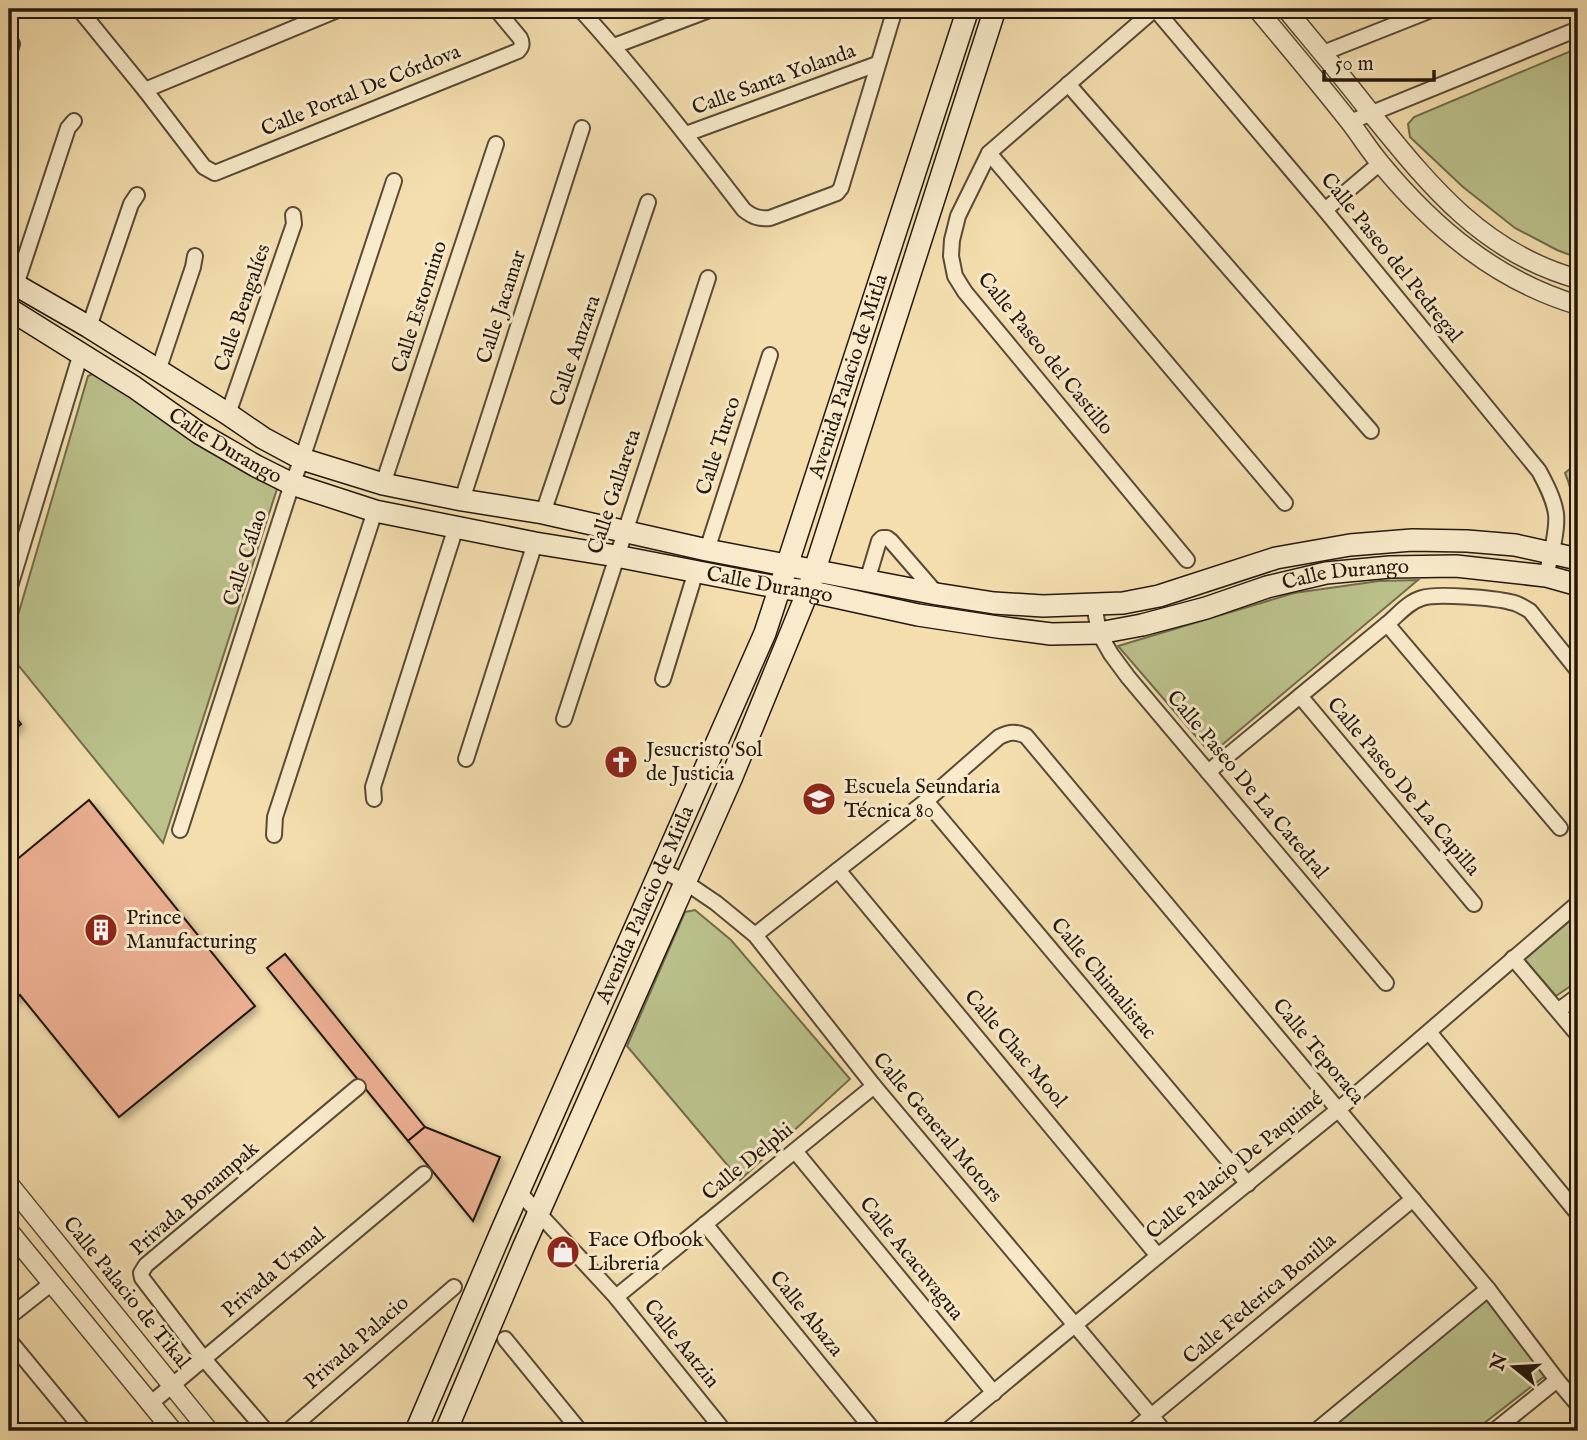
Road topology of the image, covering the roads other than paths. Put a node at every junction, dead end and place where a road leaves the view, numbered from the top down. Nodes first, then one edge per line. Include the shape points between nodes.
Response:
1 (79, 9) edge
2 (340, 9) edge
3 (496, 9) edge
4 (580, 9) edge
5 (712, 9) edge
6 (895, 9) edge
7 (968, 9) edge
8 (995, 9) edge
9 (1155, 9) edge
10 (1257, 9) edge
11 (1286, 9) edge
12 (1434, 9) edge
13 (1578, 29) edge
14 (614, 46) junction
15 (1323, 53) junction
16 (877, 64) junction
17 (1068, 84) junction
18 (145, 90) junction
19 (1371, 113) junction
20 (74, 121) dead end
21 (1350, 122) junction
22 (582, 128) dead end
23 (686, 134) junction
24 (496, 144) dead end
25 (989, 153) junction
26 (1380, 163) junction
27 (394, 181) dead end
28 (137, 195) dead end
29 (648, 202) dead end
30 (1325, 210) junction
31 (293, 215) dead end
32 (195, 256) dead end
33 (708, 278) dead end
34 (1578, 279) edge
35 (13, 283) edge
36 (1578, 304) edge
37 (9, 309) edge
38 (89, 327) junction
39 (82, 354) junction
40 (770, 355) dead end
41 (158, 371) junction
42 (228, 414) junction
43 (1371, 431) dead end
44 (302, 458) junction
45 (292, 484) junction
46 (383, 484) junction
47 (462, 500) junction
48 (1285, 503) dead end
49 (375, 511) junction
50 (543, 513) junction
51 (456, 527) junction
52 (624, 530) junction
53 (535, 543) junction
54 (707, 550) junction
55 (1552, 552) junction
56 (616, 556) junction
57 (1578, 559) edge
58 (1187, 560) dead end
59 (787, 564) junction
60 (814, 569) junction
61 (696, 571) junction
62 (1546, 576) junction
63 (867, 581) junction
64 (1578, 585) edge
65 (781, 588) junction
66 (9, 590) edge
67 (808, 591) junction
68 (937, 594) junction
69 (1094, 604) junction
70 (1387, 624) junction
71 (1099, 633) junction
72 (1578, 671) edge
73 (663, 679) dead end
74 (1300, 696) junction
75 (564, 719) dead end
76 (466, 759) dead end
77 (1208, 772) junction
78 (374, 799) dead end
79 (926, 801) junction
80 (1560, 828) dead end
81 (180, 830) dead end
82 (274, 835) dead end
83 (662, 870) junction
84 (838, 870) junction
85 (685, 882) junction
86 (1578, 903) edge
87 (1474, 904) dead end
88 (755, 935) junction
89 (1513, 958) junction
90 (1387, 983) dead end
91 (1578, 996) edge
92 (1559, 1010) junction
93 (1429, 1032) junction
94 (1578, 1035) edge
95 (874, 1086) junction
96 (358, 1087) dead end
97 (1339, 1109) junction
98 (796, 1151) junction
99 (424, 1174) dead end
100 (9, 1184) edge
101 (1248, 1184) junction
102 (519, 1192) junction
103 (1413, 1199) junction
104 (538, 1213) junction
105 (1578, 1214) edge
106 (705, 1224) junction
107 (9, 1231) edge
108 (1158, 1256) junction
109 (52, 1283) junction
110 (454, 1287) dead end
111 (1488, 1289) junction
112 (616, 1297) junction
113 (9, 1317) edge
114 (1075, 1325) junction
115 (505, 1339) dead end
116 (9, 1340) edge
117 (204, 1359) junction
118 (1557, 1380) junction
119 (172, 1387) junction
120 (994, 1393) junction
121 (150, 1404) junction
122 (1578, 1405) edge
123 (1152, 1416) junction
124 (84, 1431) edge
125 (173, 1431) edge
126 (209, 1431) edge
127 (266, 1431) edge
128 (288, 1431) edge
129 (416, 1431) edge
130 (446, 1431) edge
131 (580, 1431) edge
132 (724, 1431) edge
133 (874, 1431) edge
134 (947, 1431) edge
135 (1133, 1431) edge
136 (1164, 1431) edge
137 (1316, 1431) edge
138 (1494, 1431) edge

1 - 18 street
2 - 18 street
3 - 18 street, Calle Portal De Córdova via 520,38 518,51 215,173 204,167
4 - 14 street
5 - 14 street
6 - 16 street
7 - 59 main road, Avenida Palacio de Mitla
8 - 60 main road, Avenida Palacio de Mitla
9 - 17 street, Calle Paseo del Castillo
9 - 30 street, Calle Paseo del Pedregal
10 - 21 street
11 - 15 street
12 - 15 street
13 - 19 street
14 - 23 street
15 - 19 street
16 - 23 street, Calle Santa Yolanda
16 - 23 street via 841,188 770,218 757,218 744,210
17 - 25 street, Calle Paseo del Castillo
17 - 43 street
19 - 21 street
19 - 34 street via 1474,226 1517,255
20 - 35 street
21 - 26 street
22 - 47 street, Calle Jacamar
24 - 46 street, Calle Estornino
25 - 48 street
25 - 58 street, Calle Paseo del Castillo via 958,216 951,256 955,276
26 - 30 street
26 - 36 street via 1430,218 1463,246 1510,276
27 - 44 street, Calle Cálao
28 - 38 street
29 - 50 street, Calle Amzara
30 - 55 street, Calle Paseo del Pedregal via 1539,471 1556,515
31 - 42 street, Calle Bengalíes via 294,224
32 - 41 street
33 - 52 street, Calle Gallareta
35 - 38 main road, Calle Durango
37 - 39 main road, Calle Durango
38 - 41 main road, Calle Durango
39 - 45 main road, Calle Durango via 200,433
39 - 66 street
40 - 54 street, Calle Turco
41 - 42 main road, Calle Durango
42 - 44 main road, Calle Durango
44 - 45 street, Calle Cálao
44 - 46 main road, Calle Durango
45 - 49 main road, Calle Durango
45 - 81 street, Calle Cálao
46 - 47 main road, Calle Durango
47 - 50 main road, Calle Durango
49 - 51 main road, Calle Durango
49 - 82 street via 275,817
50 - 52 main road, Calle Durango
51 - 53 main road, Calle Durango
51 - 78 street via 373,787
52 - 54 main road, Calle Durango
52 - 56 street, Calle Gallareta
53 - 56 main road, Calle Durango
53 - 76 street
54 - 59 main road, Calle Durango
55 - 57 main road, Calle Durango
55 - 62 street, Calle Paseo del Pedregal
55 - 69 main road, Calle Durango via 1467,541 1350,545 1276,558 1159,596
56 - 61 main road, Calle Durango
56 - 75 street, Calle Gallareta
59 - 60 main road, Calle Durango
59 - 65 main road, Avenida Palacio de Mitla
60 - 63 main road, Calle Durango
60 - 67 main road, Avenida Palacio de Mitla
61 - 65 main road, Calle Durango
61 - 73 street
62 - 64 main road, Calle Durango
62 - 71 main road, Calle Durango via 1455,566 1326,573
63 - 68 main road, Calle Durango
63 - 68 street via 884,537
65 - 67 main road, Calle Durango
65 - 83 main road, Avenida Palacio de Mitla
67 - 71 main road, Calle Durango via 997,627 1051,634
67 - 85 main road, Avenida Palacio de Mitla
68 - 69 main road, Calle Durango via 993,603
69 - 71 street, Calle Paseo De La Catedral
70 - 72 street via 1421,598 1506,601 1530,611
70 - 74 street
70 - 80 street
71 - 77 street, Calle Paseo De La Catedral via 1128,677
74 - 77 street
74 - 87 street, Calle Paseo De La Capilla
77 - 90 street, Calle Paseo De La Catedral
79 - 84 street
79 - 97 street, Calle Teporaca via 999,737 1008,732 1026,736
79 - 101 street, Calle Chimalistac
83 - 85 street, Calle General Motors
83 - 102 main road, Avenida Palacio de Mitla
84 - 88 street
84 - 108 street, Calle Chac Mool
85 - 88 street, Calle General Motors
85 - 104 main road, Avenida Palacio de Mitla
86 - 89 street, Calle Palacio De Paquimé
88 - 95 street, Calle General Motors
89 - 92 street
89 - 93 street, Calle Palacio De Paquimé
91 - 92 street
92 - 94 street
93 - 97 street, Calle Palacio De Paquimé
93 - 105 street
95 - 98 street, Calle Delphi
95 - 114 street, Calle General Motors
96 - 117 street, Privada Bonampak via 142,1268 142,1278
97 - 101 street, Calle Palacio De Paquimé
97 - 103 street, Calle Teporaca
98 - 106 street, Calle Delphi
98 - 120 street, Calle Acacuvagua
99 - 117 street, Privada Uxmal
100 - 119 street, Calle Palacio de Tikal
101 - 108 street, Calle Palacio De Paquimé
102 - 104 street, Calle Aatzin
102 - 129 main road, Avenida Palacio de Mitla
103 - 111 street, Calle Teporaca
103 - 123 street, Calle Federica Bonilla
104 - 112 street, Calle Aatzin
104 - 130 main road, Avenida Palacio de Mitla
106 - 112 street, Calle Delphi
106 - 133 street, Calle Abaza
107 - 109 street
108 - 114 street, Calle Palacio De Paquimé
109 - 113 street
109 - 121 street
110 - 128 street, Privada Palacio
111 - 118 street, Calle Teporaca
111 - 137 street
112 - 132 street, Calle Aatzin
114 - 120 street, Calle Palacio De Paquimé
114 - 123 street, Calle General Motors
115 - 131 street
116 - 124 street
117 - 119 street, Privada Uxmal
117 - 127 street
118 - 122 street, Calle Teporaca
118 - 138 street
119 - 121 street, Privada Uxmal
119 - 126 street, Calle Palacio de Tikal
120 - 134 street, Calle Palacio De Paquimé
121 - 125 street
123 - 135 street, Calle Federica Bonilla
123 - 136 street, Calle General Motors

